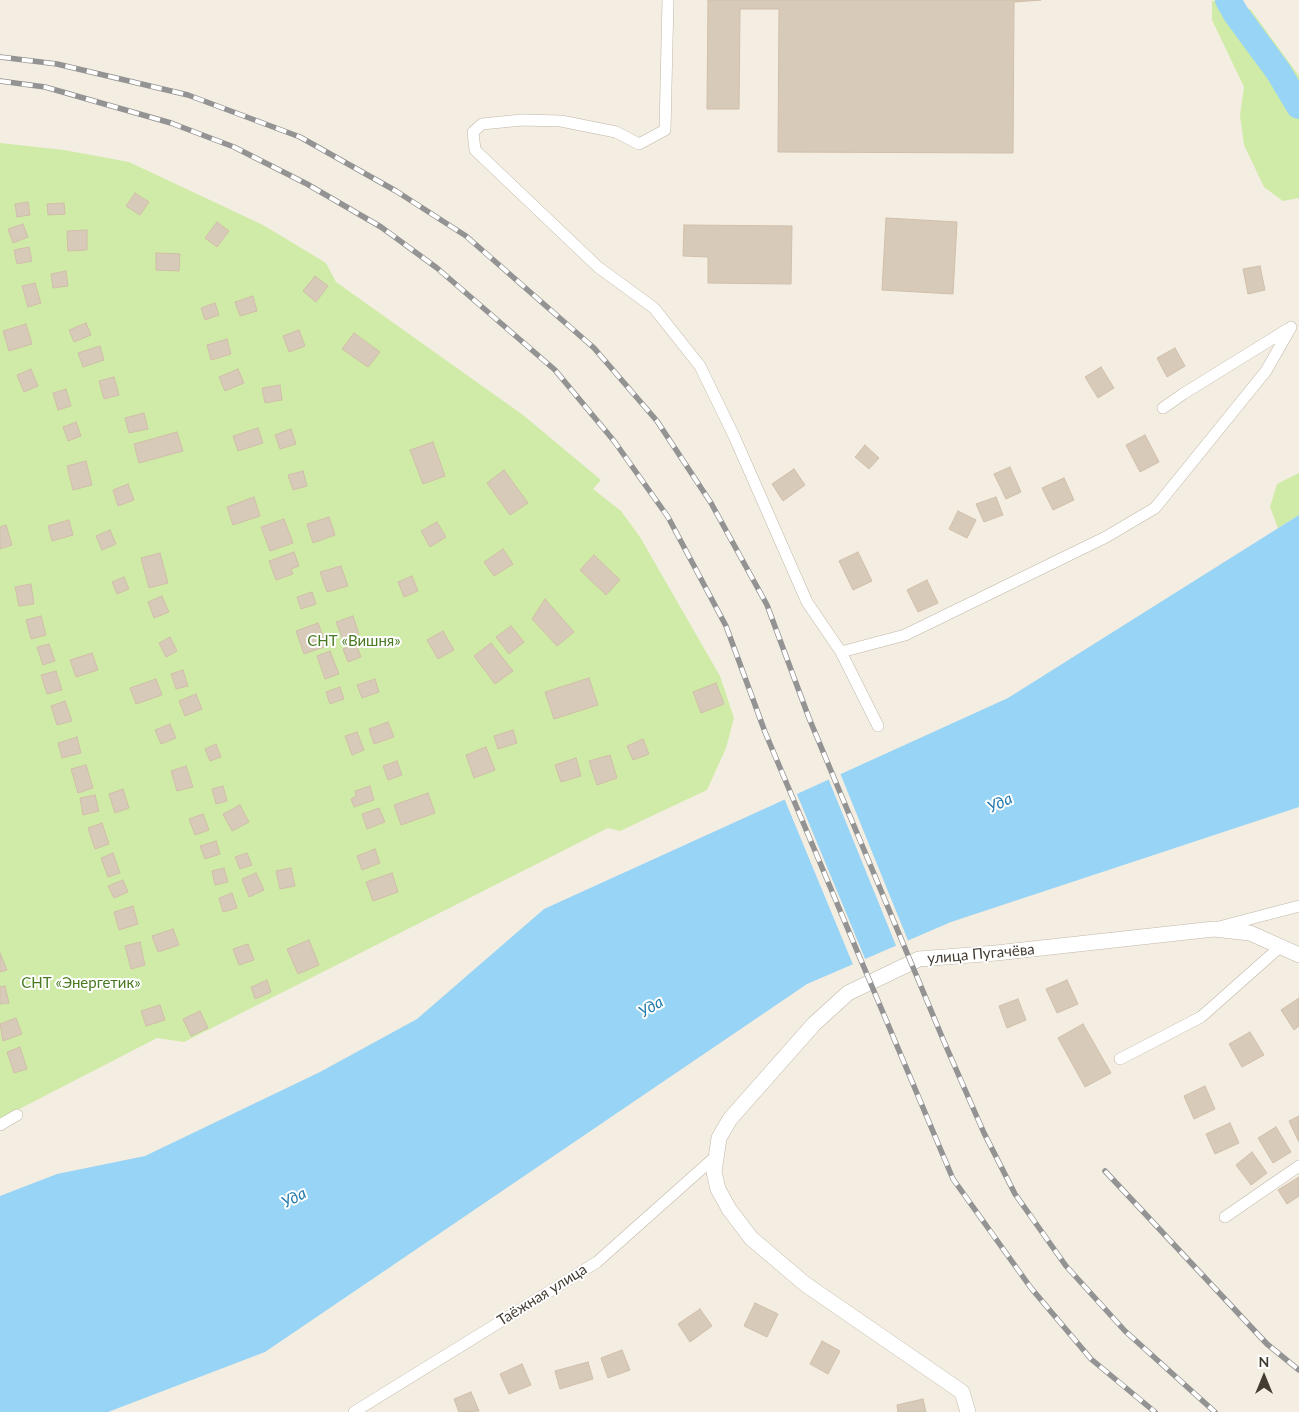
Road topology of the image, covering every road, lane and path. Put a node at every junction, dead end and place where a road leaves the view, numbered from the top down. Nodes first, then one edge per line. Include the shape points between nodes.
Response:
1 (668, 0) edge
2 (1163, 408) dead end
3 (841, 652) junction
4 (878, 726) dead end
5 (1299, 906) edge
6 (1214, 929) junction
7 (1280, 947) junction
8 (1299, 955) edge
9 (1120, 1059) dead end
10 (17, 1115) dead end
11 (0, 1125) edge
12 (715, 1157) junction
13 (1299, 1166) edge
14 (1225, 1217) dead end
15 (354, 1412) edge
16 (968, 1412) edge

1 - 3 street via 665,130 639,144 616,132 561,121 482,124 473,132 475,150 598,268 654,308 700,366 807,602
2 - 3 street via 1290,327 1266,370 1155,508 1106,537 905,635
3 - 4 street
5 - 6 street
6 - 7 street, улица Пугачёва via 1250,933
6 - 12 street, улица Пугачёва via 919,959 848,993 814,1024 730,1119 719,1138
7 - 8 street, улица Пугачёва
7 - 9 street via 1201,1017
10 - 11 street
12 - 15 street, Таёжная улица via 597,1262
12 - 16 street, улица Пугачёва via 718,1189 751,1238 805,1284 962,1392
13 - 14 street

